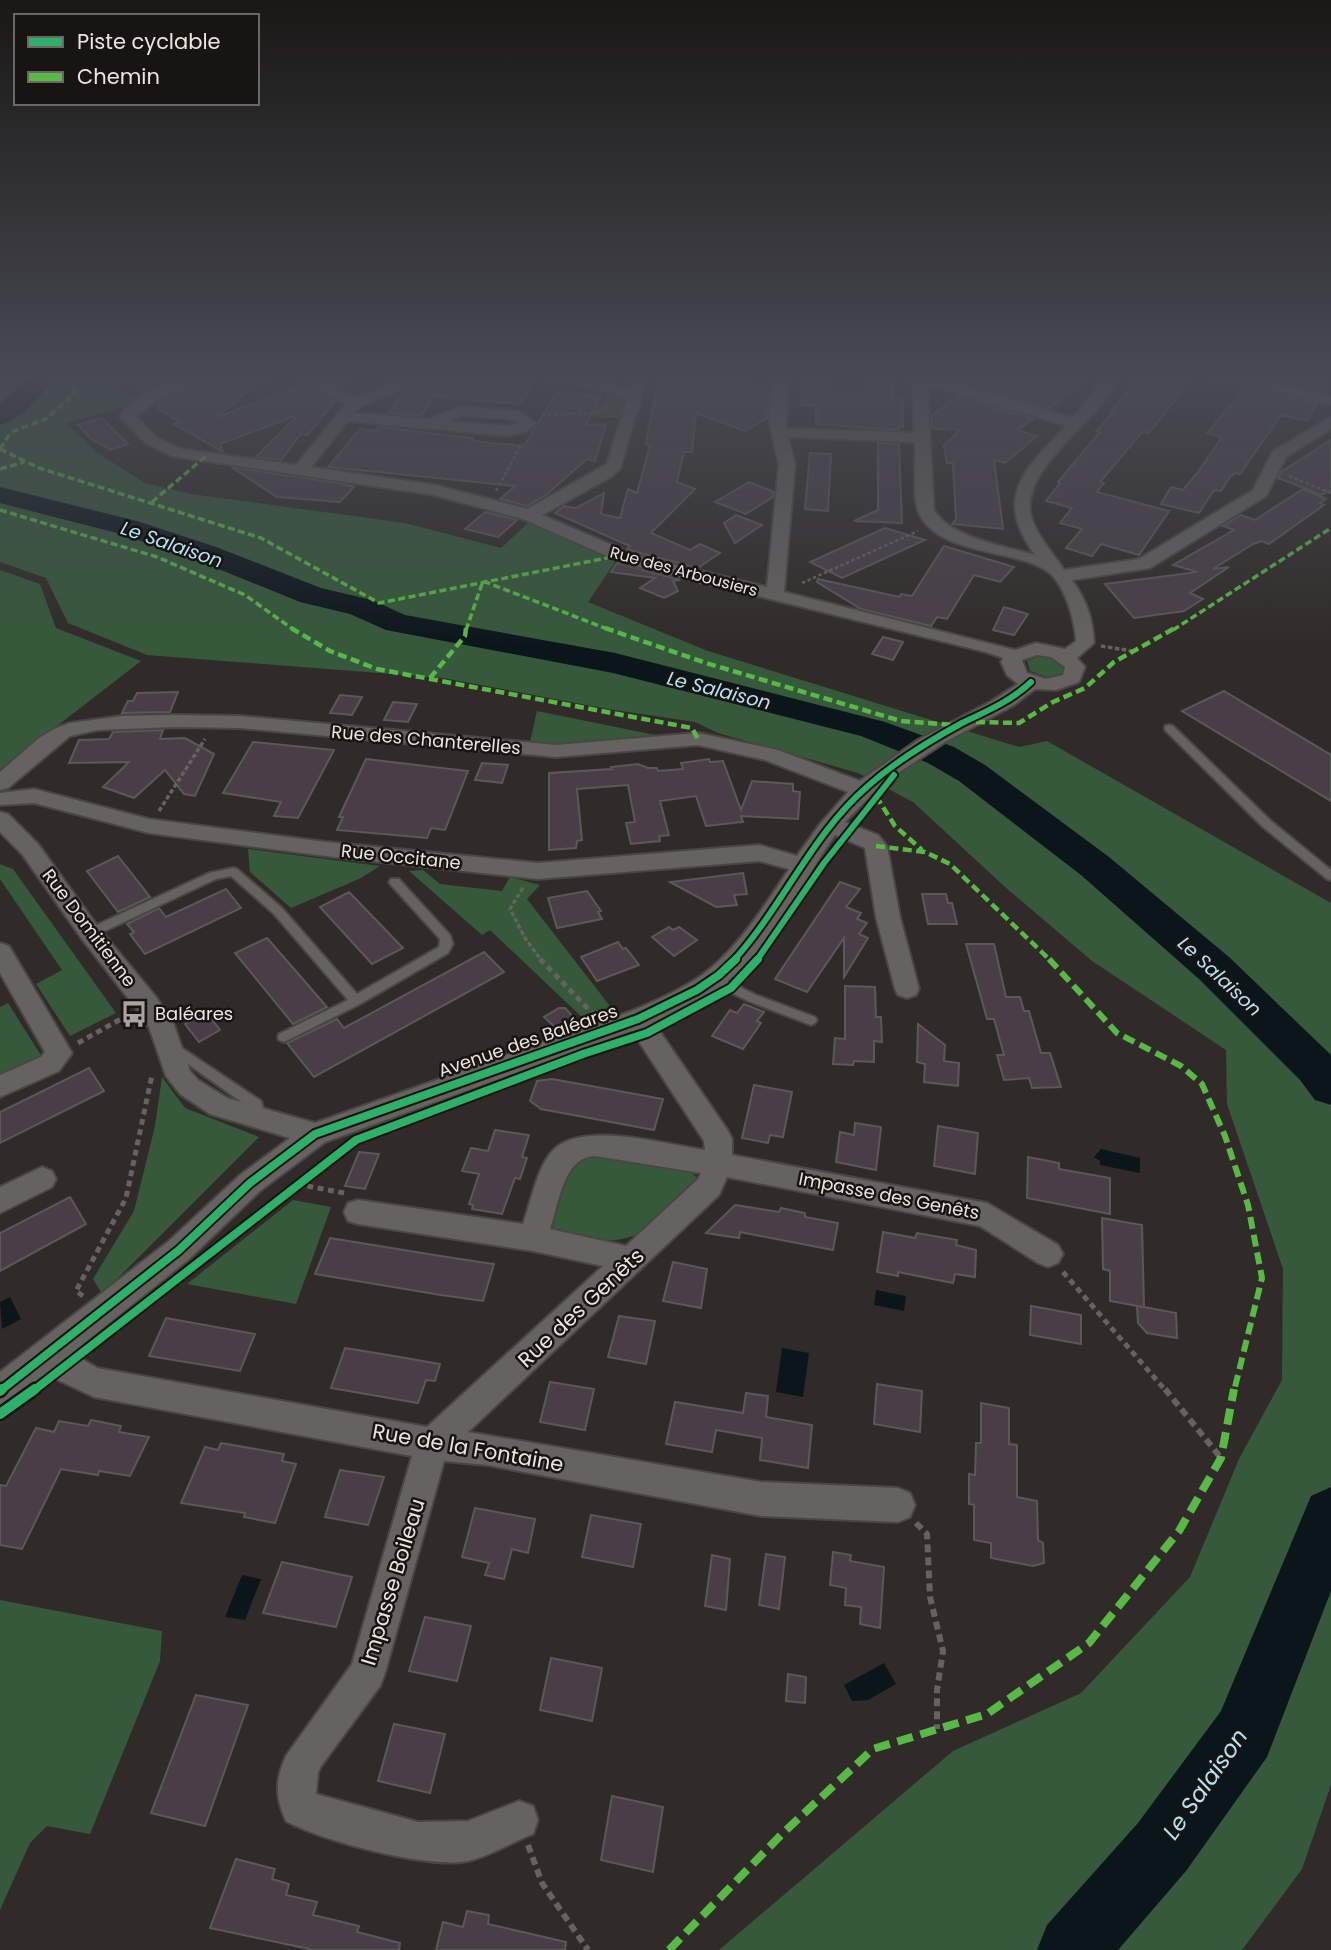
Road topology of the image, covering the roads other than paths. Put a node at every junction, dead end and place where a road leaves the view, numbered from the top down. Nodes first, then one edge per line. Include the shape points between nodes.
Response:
1 (261, 465) edge
2 (304, 465) edge
3 (613, 465) edge
4 (787, 465) edge
5 (924, 465) edge
6 (1041, 465) edge
7 (1274, 465) edge
8 (300, 470) junction
9 (529, 515) junction
10 (1057, 571) junction
11 (775, 595) junction
12 (1014, 656) junction
13 (1066, 657) junction
14 (1031, 682) junction
15 (1169, 729) dead end
16 (863, 790) junction
17 (1, 801) edge
18 (832, 825) junction
19 (802, 865) junction
20 (1331, 876) edge
21 (394, 882) dead end
22 (90, 933) junction
23 (0, 951) edge
24 (713, 979) junction
25 (907, 989) dead end
26 (356, 1001) junction
27 (638, 1019) junction
28 (811, 1020) dead end
29 (284, 1037) dead end
30 (0, 1087) edge
31 (303, 1143) junction
32 (719, 1164) junction
33 (41, 1179) dead end
34 (0, 1201) edge
35 (358, 1212) road end
36 (533, 1238) junction
37 (1048, 1254) road end
38 (633, 1260) junction
39 (50, 1352) junction
40 (0, 1391) edge
41 (432, 1444) junction
42 (898, 1505) road end
43 (519, 1820) road end

1 - 8 street, Rue des Arbousiers
2 - 8 street
3 - 9 street via 611,470
4 - 11 street
5 - 10 street via 926,510 934,524
6 - 10 street via 1023,494 1021,508
7 - 10 street via 1260,493 1144,564
8 - 9 street, Rue des Arbousiers via 415,486
9 - 11 street, Rue des Arbousiers via 617,556
10 - 13 street via 1085,624 1085,643
11 - 12 street, Rue des Arbousiers
12 - 13 street via 1036,649
12 - 14 street via 1012,668
13 - 14 street via 1075,667 1072,678 1056,685
14 - 16 street, Avenue des Baléares via 1005,703 960,725
15 - 20 lane via 1267,824
16 - 17 street, Rue des Chanterelles via 771,755 698,739 556,751 215,722 76,727 54,737
16 - 18 street, Avenue des Baléares
17 - 19 street, Rue Occitane via 34,796 149,826 538,872 759,853
17 - 22 street, Rue Domitienne
18 - 19 street, Avenue des Baléares
18 - 25 street via 876,846
19 - 24 street, Avenue des Baléares via 740,952
21 - 26 lane via 447,944 438,955
22 - 26 lane via 213,876 233,872 278,911
22 - 31 street, Rue Domitienne via 161,1025 172,1061 189,1087 219,1106 259,1118
23 - 30 street via 59,1054 50,1064
24 - 27 street, Avenue des Baléares
24 - 28 lane
26 - 29 lane
27 - 31 street, Avenue des Baléares
27 - 32 street via 718,1139
31 - 39 street, Avenue des Baléares
32 - 36 street via 595,1145 575,1148 558,1164
32 - 37 street, Impasse des Genêts via 987,1215
32 - 38 street, Rue des Genêts via 709,1187
33 - 34 street
35 - 36 street
36 - 38 street
38 - 41 street, Rue des Genêts
39 - 40 street, Avenue des Baléares
39 - 41 street, Rue de la Fontaine via 65,1368 94,1382
41 - 42 street, Rue de la Fontaine via 486,1449 761,1499
41 - 43 street, Impasse Boileau via 367,1673 307,1753 296,1778 296,1799 309,1812 418,1842 468,1841

